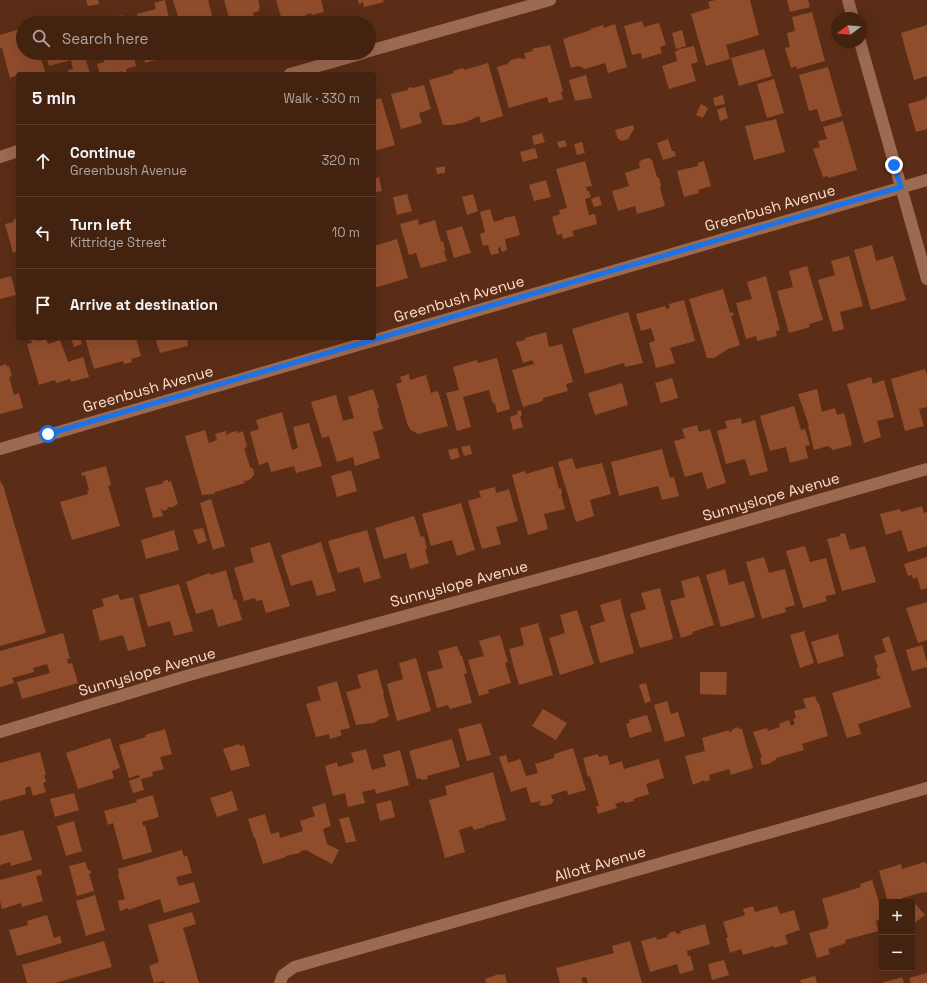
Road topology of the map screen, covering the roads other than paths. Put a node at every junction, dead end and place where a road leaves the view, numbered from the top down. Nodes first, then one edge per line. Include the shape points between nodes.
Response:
1 (550, 0) edge
2 (848, 0) edge
3 (851, 12) edge
4 (862, 48) edge
5 (376, 49) edge
6 (339, 60) edge
7 (297, 72) edge
8 (16, 152) edge
9 (0, 157) edge
10 (927, 180) edge
11 (901, 187) junction
12 (927, 279) edge
13 (376, 339) edge
14 (373, 340) edge
15 (0, 448) edge
16 (927, 469) edge
17 (0, 732) edge
18 (927, 788) edge
19 (281, 979) edge

1 - 5 street
2 - 3 street
4 - 11 street
6 - 7 street
8 - 9 street
10 - 11 street, Greenbush Avenue
11 - 12 street
11 - 13 street, Greenbush Avenue
14 - 15 street, Greenbush Avenue
16 - 17 street, Sunnyslope Avenue via 595,564 201,672
18 - 19 street, Allott Avenue via 294,967

